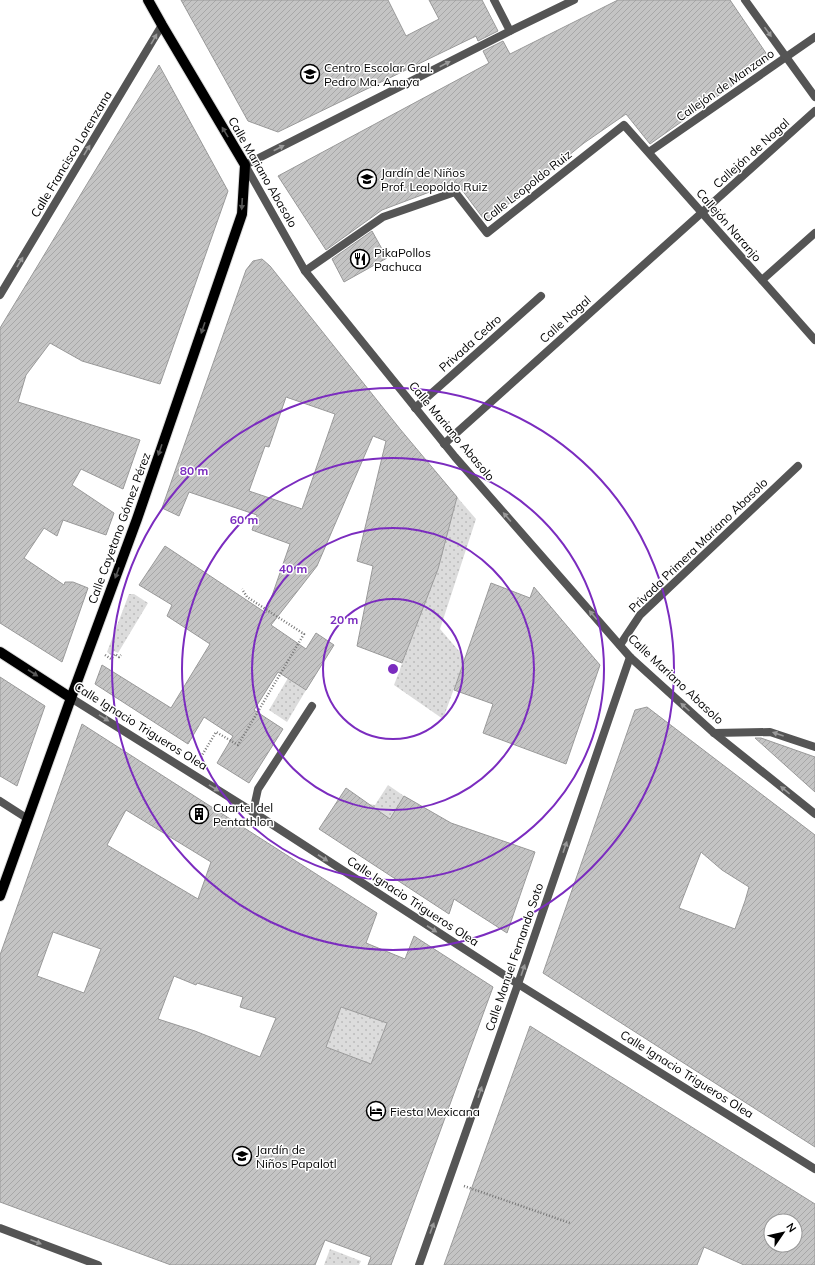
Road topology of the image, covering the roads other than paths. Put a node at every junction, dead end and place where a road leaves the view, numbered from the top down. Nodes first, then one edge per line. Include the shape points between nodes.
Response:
1 (148, 0) edge
2 (494, 0) edge
3 (574, 0) edge
4 (745, 0) edge
5 (162, 25) junction
6 (510, 31) junction
7 (815, 37) edge
8 (786, 57) junction
9 (815, 97) edge
10 (815, 111) edge
11 (624, 125) joint
12 (649, 152) junction
13 (245, 165) junction
14 (702, 213) junction
15 (815, 233) edge
16 (305, 271) junction
17 (762, 280) junction
18 (0, 295) edge
19 (541, 296) dead end
20 (815, 340) edge
21 (414, 408) junction
22 (444, 444) junction
23 (798, 466) dead end
24 (620, 645) junction
25 (0, 652) edge
26 (630, 657) junction
27 (71, 698) junction
28 (312, 706) dead end
29 (714, 733) junction
30 (815, 746) edge
31 (0, 801) edge
32 (253, 812) junction
33 (815, 814) edge
34 (28, 819) junction
35 (0, 896) edge
36 (518, 984) junction
37 (815, 1169) edge
38 (0, 1228) edge
39 (98, 1265) edge
40 (419, 1265) edge

1 - 5 main road, Calle Mariano Abasolo
2 - 6 street
3 - 6 street
4 -> 8 street
13 -> 5 main road, Calle Mariano Abasolo
18 -> 5 street, Calle Francisco Lorenzana
13 -> 6 street
7 - 8 street, Callejón de Manzano
8 - 9 street
8 - 12 street, Callejón de Manzano
10 - 14 street, Callejón de Nogal
11 - 12 street, Callejón Naranjo
11 - 16 street, Calle Leopoldo Ruiz via 487,233 455,192 383,217
12 - 14 street, Callejón Naranjo
13 - 16 street, Calle Mariano Abasolo
13 -> 27 main road, Calle Cayetano Gómez Pérez via 242,214 137,519
14 - 17 street, Callejón Naranjo
14 - 22 street, Calle Nogal
15 - 17 street
16 - 21 street, Calle Mariano Abasolo
17 - 20 street, Callejón Naranjo
19 - 21 street, Privada Cedro
21 - 22 street, Calle Mariano Abasolo
24 -> 22 street, Calle Mariano Abasolo
23 - 24 street, Privada Primera Mariano Abasolo via 640,615
24 - 26 street, Calle Mariano Abasolo
25 -> 27 main road, Calle Ignacio Trigueros Olea
29 -> 26 street, Calle Mariano Abasolo
36 -> 26 street, Calle Manuel Fernando Soto
27 -> 32 street, Calle Ignacio Trigueros Olea
27 - 34 main road, Calle Cayetano Gómez Pérez
28 - 32 street via 258,789
30 -> 29 street via 770,732
33 -> 29 street, Calle Mariano Abasolo
31 - 34 street
32 -> 36 street, Calle Ignacio Trigueros Olea
34 - 35 main road, Calle Cayetano Gómez Pérez
36 - 37 street, Calle Ignacio Trigueros Olea
40 -> 36 street, Calle Manuel Fernando Soto
38 -> 39 street

